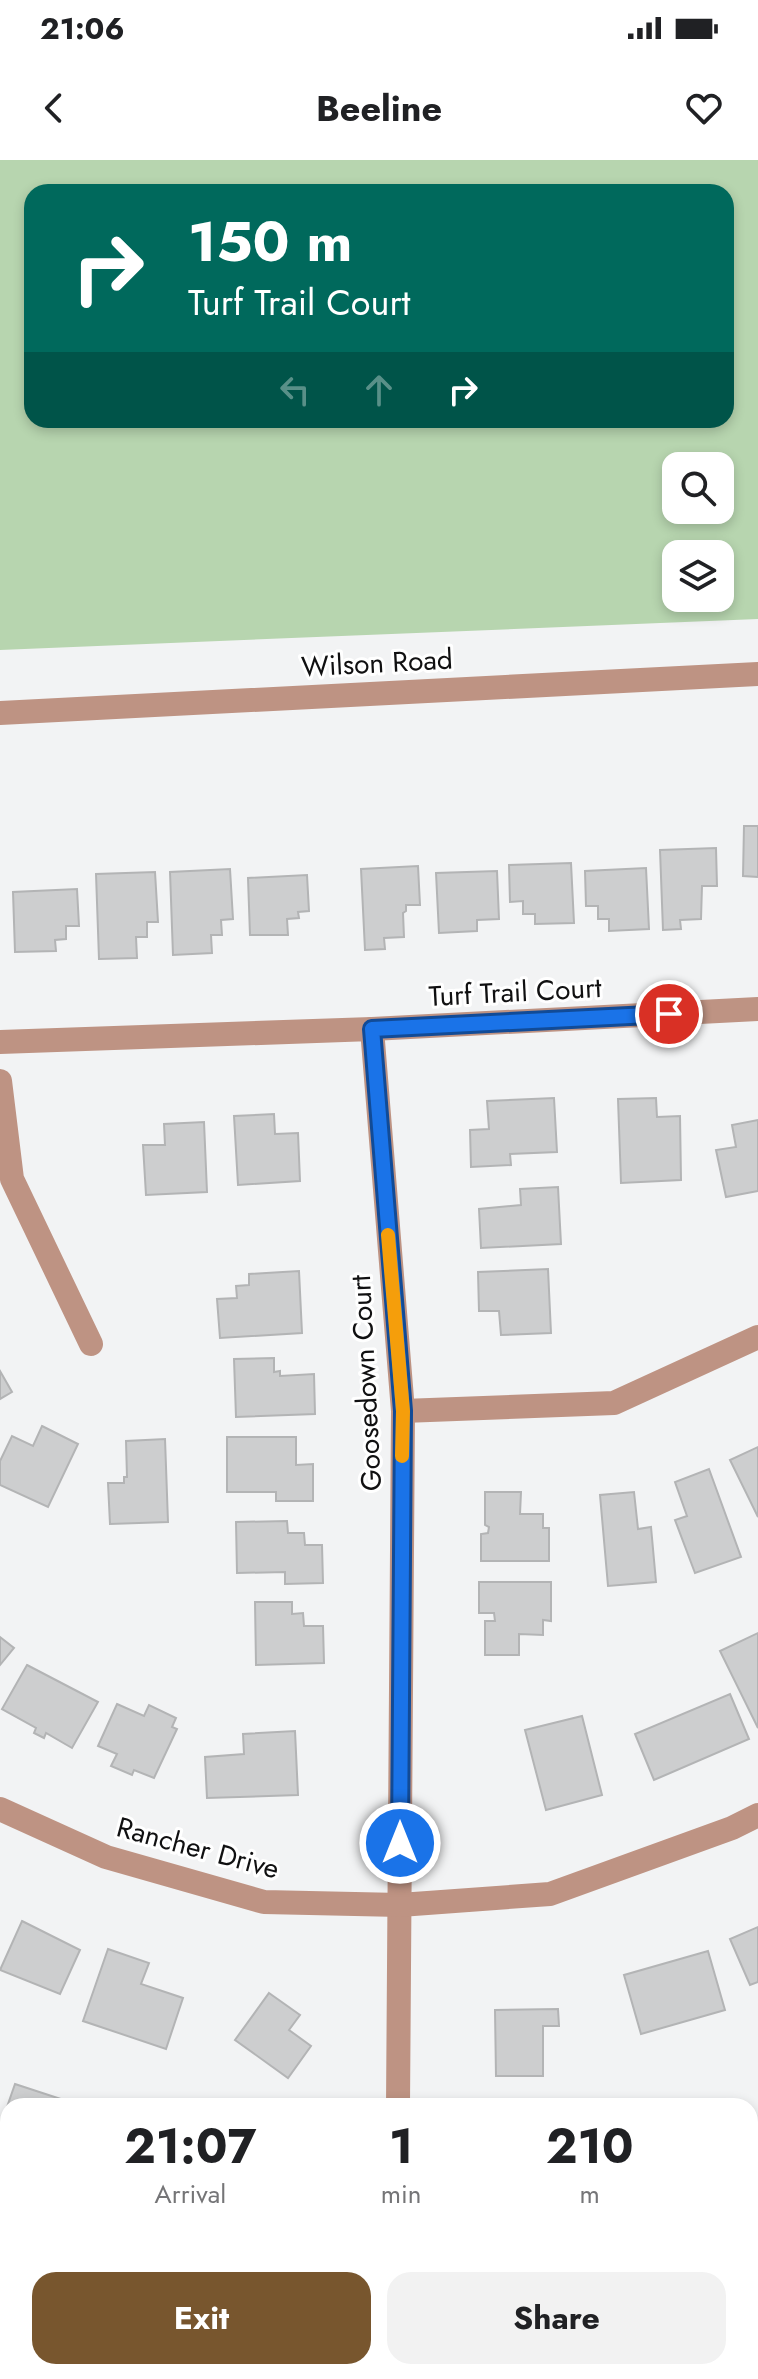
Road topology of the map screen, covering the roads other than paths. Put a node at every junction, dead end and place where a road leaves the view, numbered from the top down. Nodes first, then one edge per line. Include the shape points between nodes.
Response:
1 (758, 674) edge
2 (0, 713) edge
3 (758, 1009) edge
4 (372, 1029) junction
5 (0, 1042) edge
6 (0, 1081) edge
7 (758, 1337) edge
8 (91, 1344) dead end
9 (403, 1411) junction
10 (0, 1809) edge
11 (758, 1815) edge
12 (400, 1905) junction
13 (398, 2098) edge

1 - 2 street, Wilson Road
3 - 4 street, Turf Trail Court
4 - 5 street
4 - 9 street, Goosedown Court
6 - 8 street via 12,1179
7 - 9 street via 614,1403
9 - 12 street, Goosedown Court
10 - 12 street, Rancher Drive via 106,1857 264,1902
11 - 12 street, Rancher Drive via 550,1894
12 - 13 street, Goosedown Court

